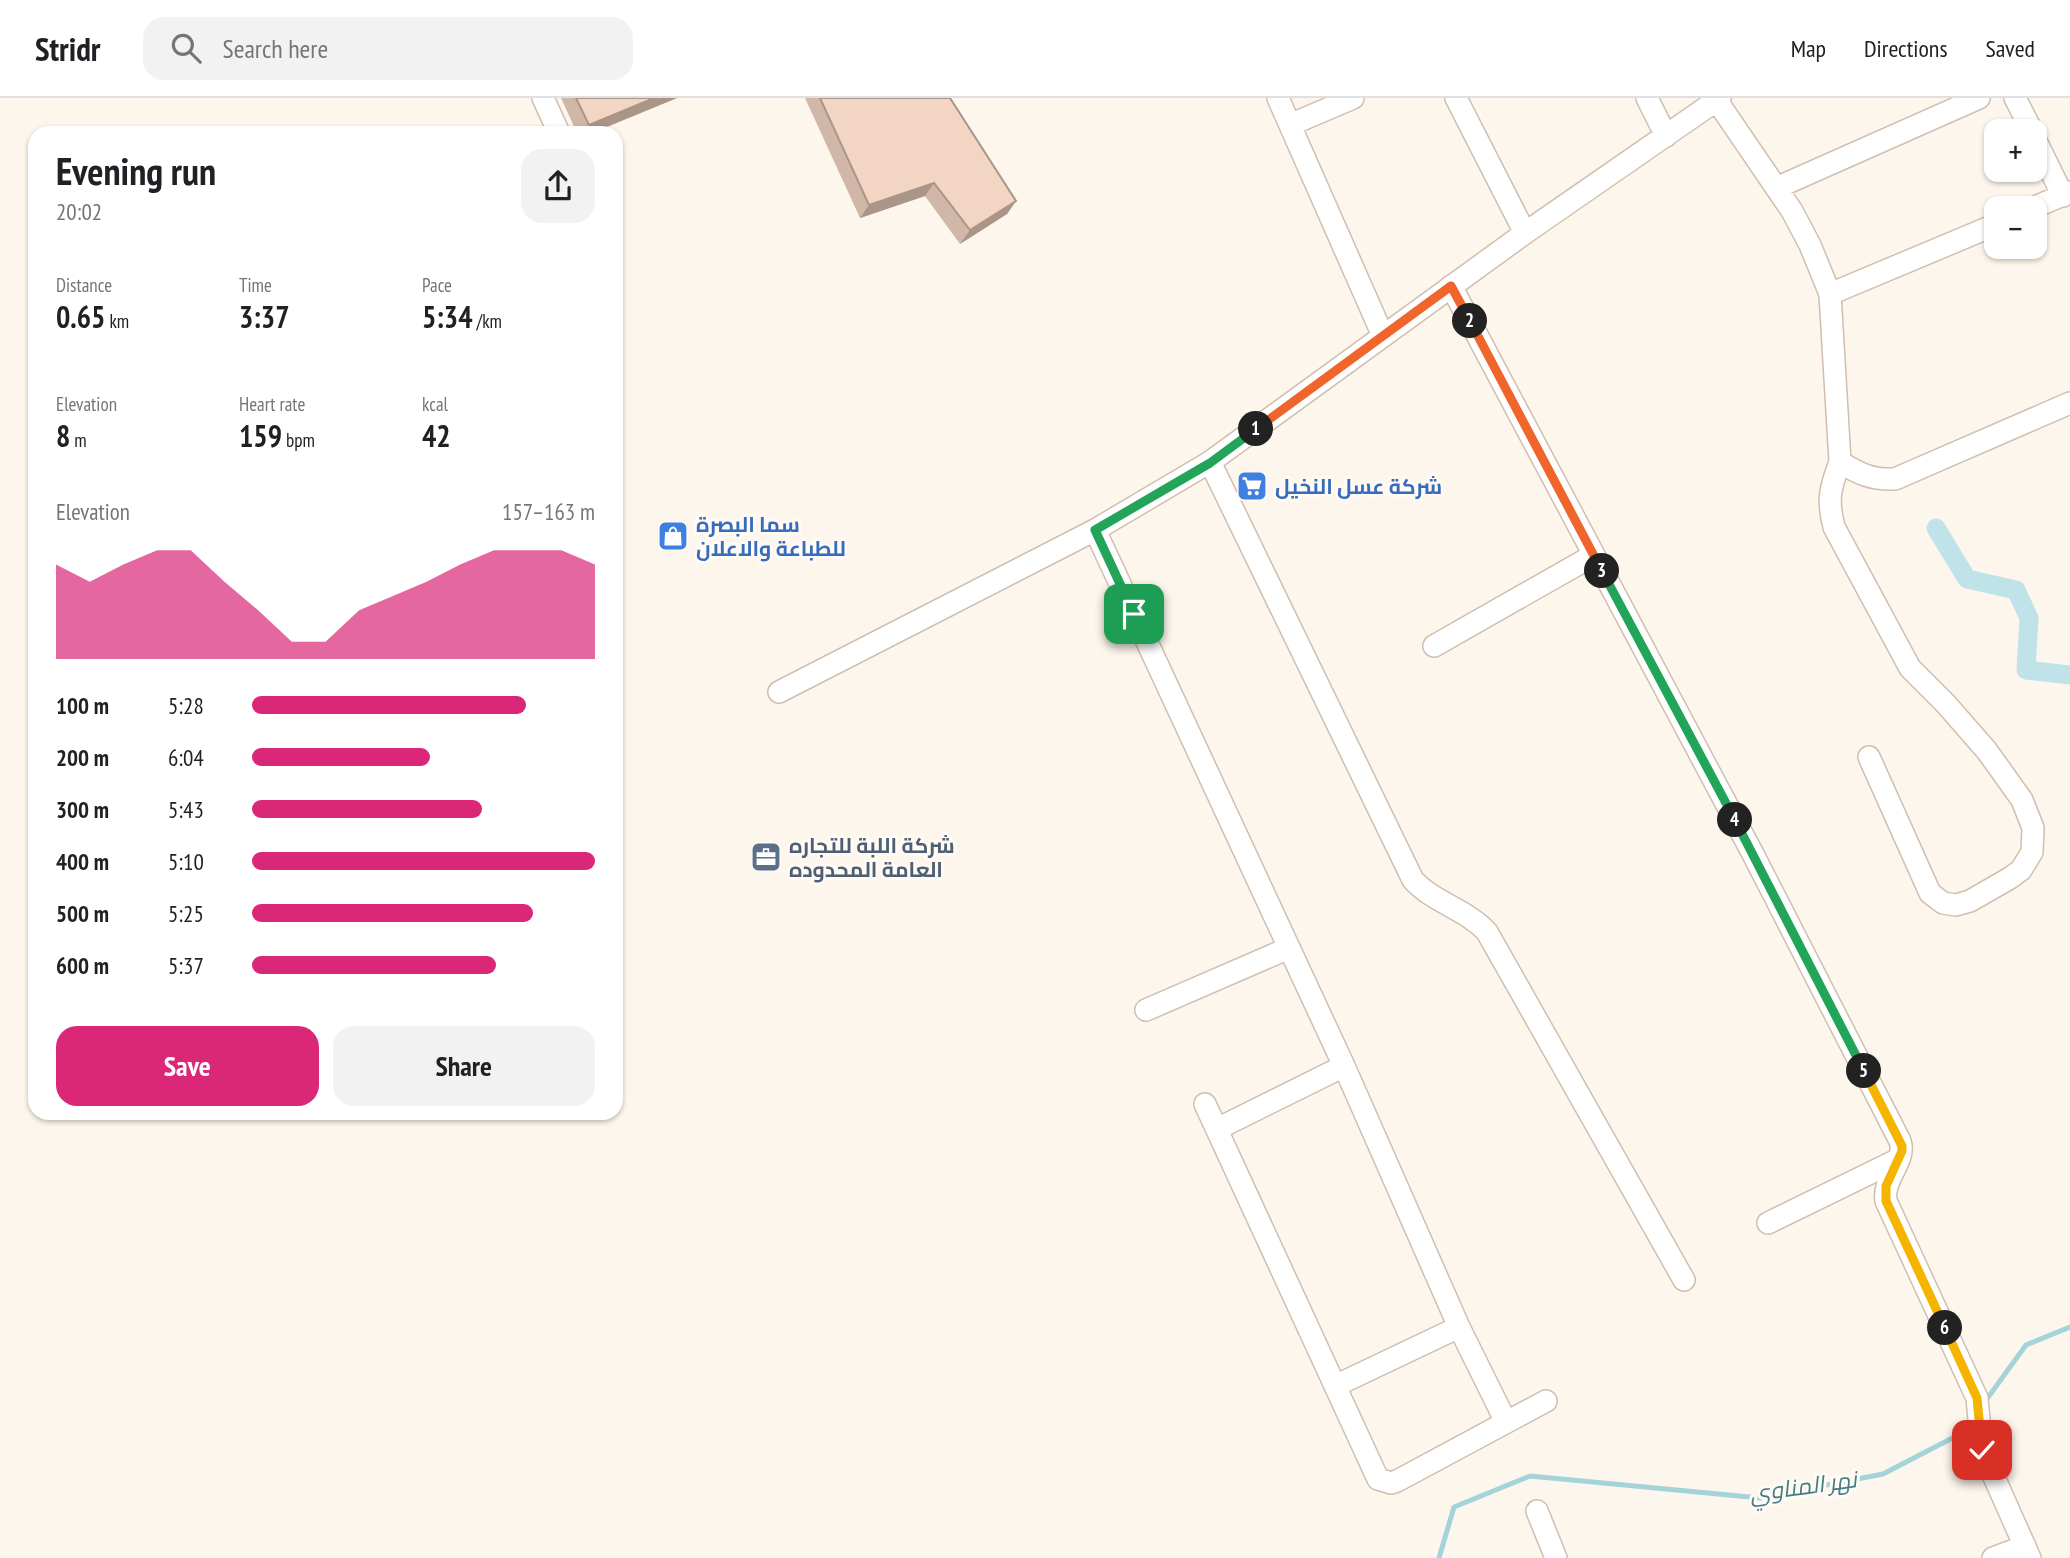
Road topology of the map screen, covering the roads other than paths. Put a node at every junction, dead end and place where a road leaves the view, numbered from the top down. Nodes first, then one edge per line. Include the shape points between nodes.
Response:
1 (543, 98) edge
2 (1278, 98) edge
3 (1353, 98) edge
4 (1456, 98) edge
5 (1647, 98) edge
6 (1979, 98) edge
7 (2015, 98) edge
8 (1718, 99) edge
9 (2026, 119) edge
10 (1292, 124) junction
11 (556, 126) edge
12 (1666, 136) junction
13 (2047, 160) edge
14 (1776, 188) junction
15 (2067, 194) edge
16 (2047, 202) edge
17 (1984, 229) edge
18 (1525, 233) junction
19 (1451, 286) junction
20 (1830, 294) junction
21 (1383, 335) junction
22 (2070, 403) edge
23 (1840, 462) junction
24 (1210, 463) junction
25 (1095, 530) junction
26 (1594, 555) junction
27 (1434, 646) dead end
28 (779, 692) dead end
29 (1869, 757) dead end
30 (1289, 948) junction
31 (1146, 1010) dead end
32 (1344, 1066) junction
33 (1205, 1104) dead end
34 (1217, 1129) junction
35 (1899, 1158) junction
36 (1768, 1223) dead end
37 (1684, 1280) dead end
38 (1460, 1327) junction
39 (1335, 1386) junction
40 (1546, 1401) dead end
41 (1506, 1422) junction
42 (1537, 1511) dead end
43 (2027, 1552) edge
44 (1556, 1558) edge
45 (1993, 1558) edge

1 - 11 street
2 - 10 street
3 - 10 street
4 - 18 street
5 - 12 street
6 - 14 street
7 - 9 street
8 - 12 street
8 - 14 street
10 - 21 street
12 - 18 street
13 - 15 street
14 - 20 street via 1810,245
15 - 16 street
17 - 20 street
18 - 19 street
19 - 21 street
19 - 26 street
20 - 23 street
21 - 24 street
22 - 23 street via 1895,479 1862,476
23 - 29 street via 1829,506 1834,527 1910,668 1987,751 2022,800 2033,828 2032,852 2021,870 1970,901 1943,903 1930,893
24 - 25 street
24 - 37 street via 1413,880 1488,932
25 - 28 street
25 - 30 street
26 - 27 street
26 - 35 street via 1900,1140
30 - 31 street
30 - 32 street
32 - 34 street
32 - 38 street
33 - 34 street
34 - 39 street
35 - 36 street
35 - 43 street via 1886,1186 1886,1201 1977,1398 1982,1450
38 - 39 street
38 - 41 street
39 - 41 street via 1375,1473 1384,1483 1397,1481
40 - 41 street
42 - 44 street
43 - 45 street

